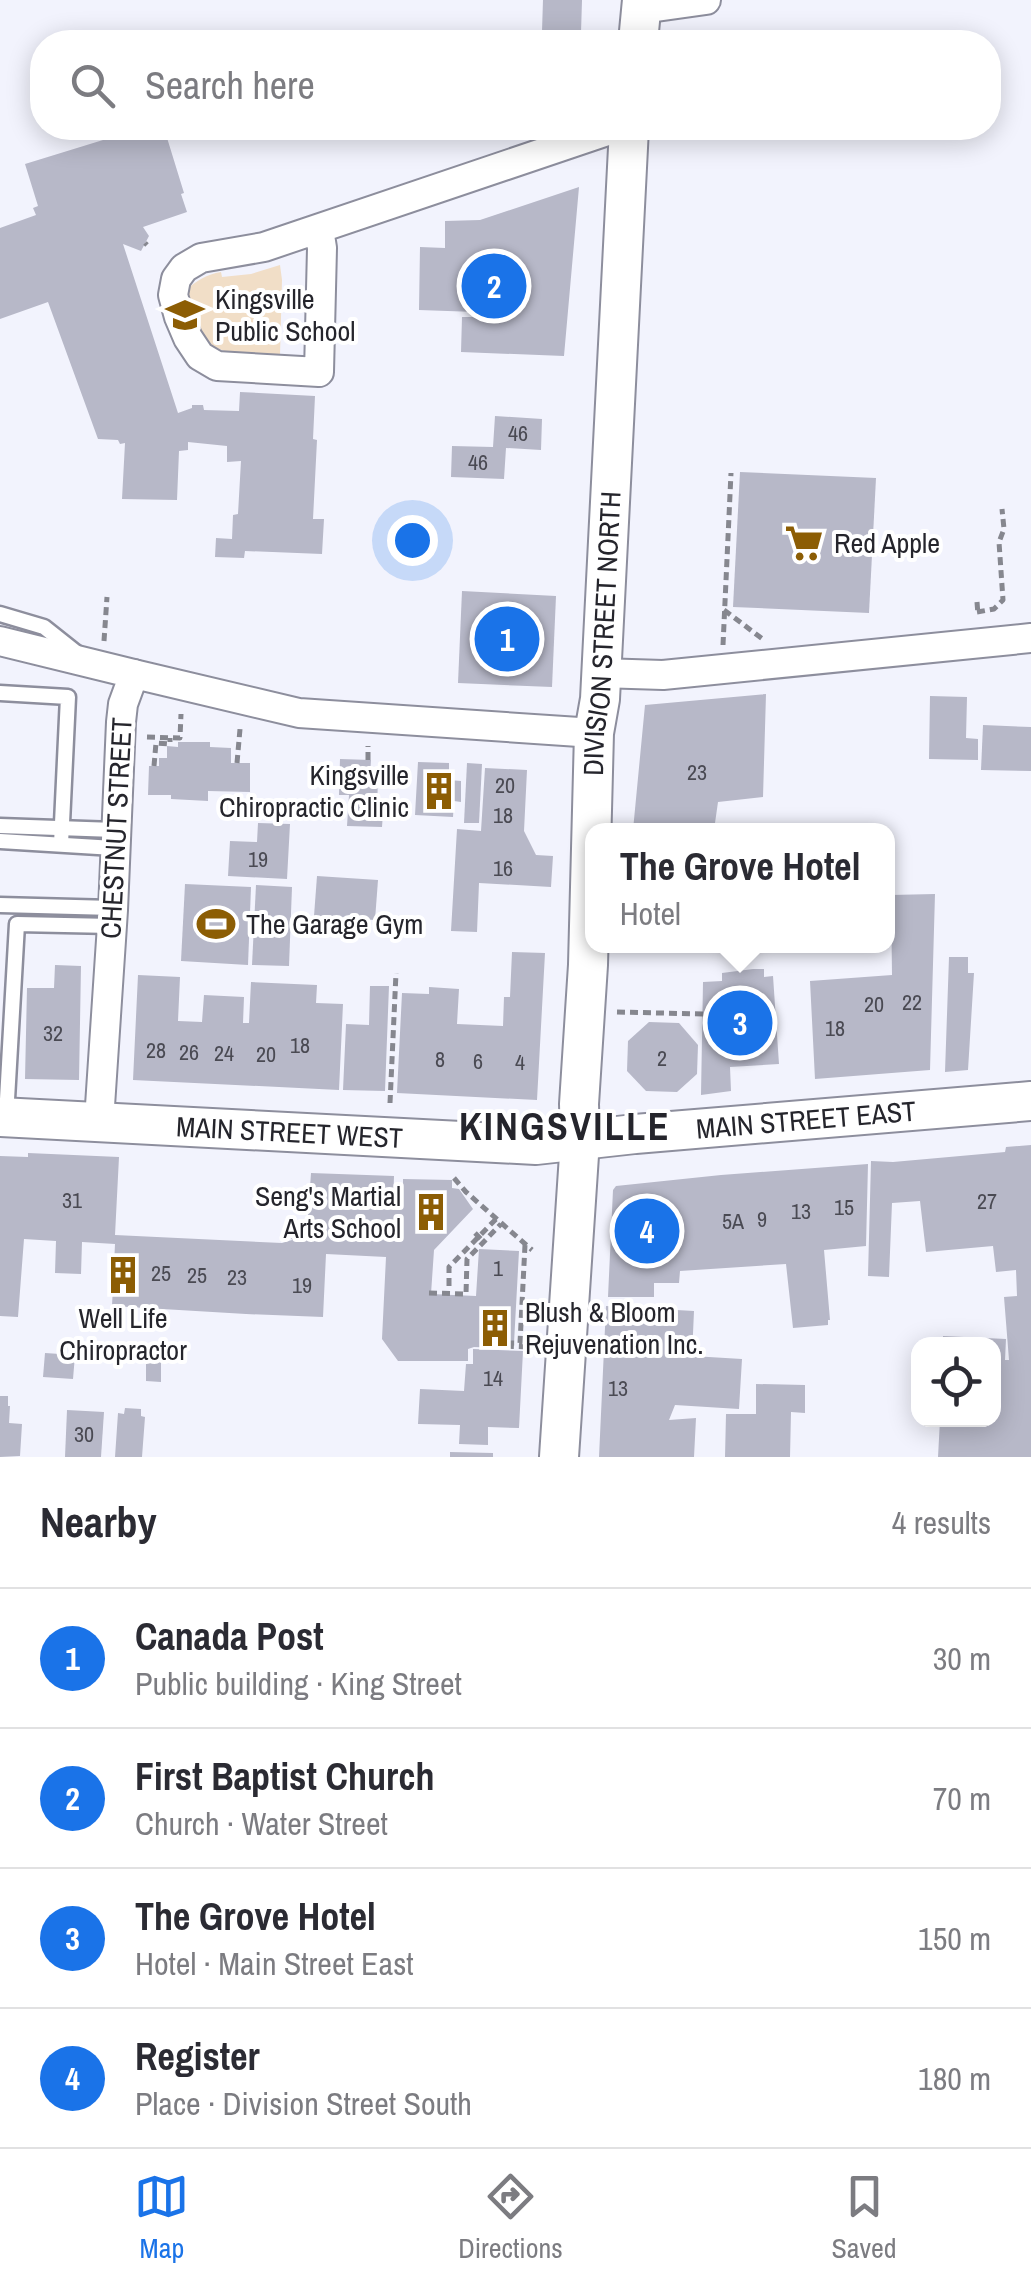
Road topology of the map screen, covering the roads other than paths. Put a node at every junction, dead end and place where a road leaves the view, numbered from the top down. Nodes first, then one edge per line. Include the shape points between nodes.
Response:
1 (706, 0) edge
2 (641, 17) edge
3 (581, 140) edge
4 (629, 140) edge
5 (319, 229) junction
6 (0, 614) edge
7 (1031, 638) edge
8 (0, 641) edge
9 (95, 653) junction
10 (134, 674) junction
11 (600, 674) junction
12 (0, 694) edge
13 (594, 733) junction
14 (592, 823) edge
15 (0, 826) edge
16 (62, 828) junction
17 (115, 839) junction
18 (0, 841) edge
19 (60, 844) junction
20 (0, 905) edge
21 (112, 917) junction
22 (588, 953) edge
23 (1031, 1102) edge
24 (3, 1117) edge
25 (100, 1121) junction
26 (580, 1140) junction
27 (559, 1457) edge

1 - 2 street
3 - 5 street
4 - 11 main road, DIVISION STREET NORTH
5 - 5 street via 184,268 173,295 200,356 217,366 319,372
6 - 9 lane
7 - 11 street via 663,675
8 - 9 street
9 - 10 street
10 - 13 street via 299,713
10 - 17 street, CHESTNUT STREET via 123,704
11 - 13 main road, DIVISION STREET NORTH
12 - 16 lane via 68,696
13 - 14 main road, DIVISION STREET NORTH
15 - 16 lane
16 - 17 lane
16 - 19 lane
17 - 19 lane
17 - 21 street, CHESTNUT STREET
18 - 19 lane
20 - 21 lane
21 - 24 lane via 18,924
21 - 25 street, CHESTNUT STREET
22 - 26 main road, DIVISION STREET NORTH
23 - 26 main road, MAIN STREET EAST
24 - 25 main road, MAIN STREET WEST
25 - 26 main road, MAIN STREET WEST via 536,1145
26 - 27 main road, DIVISION STREET NORTH

